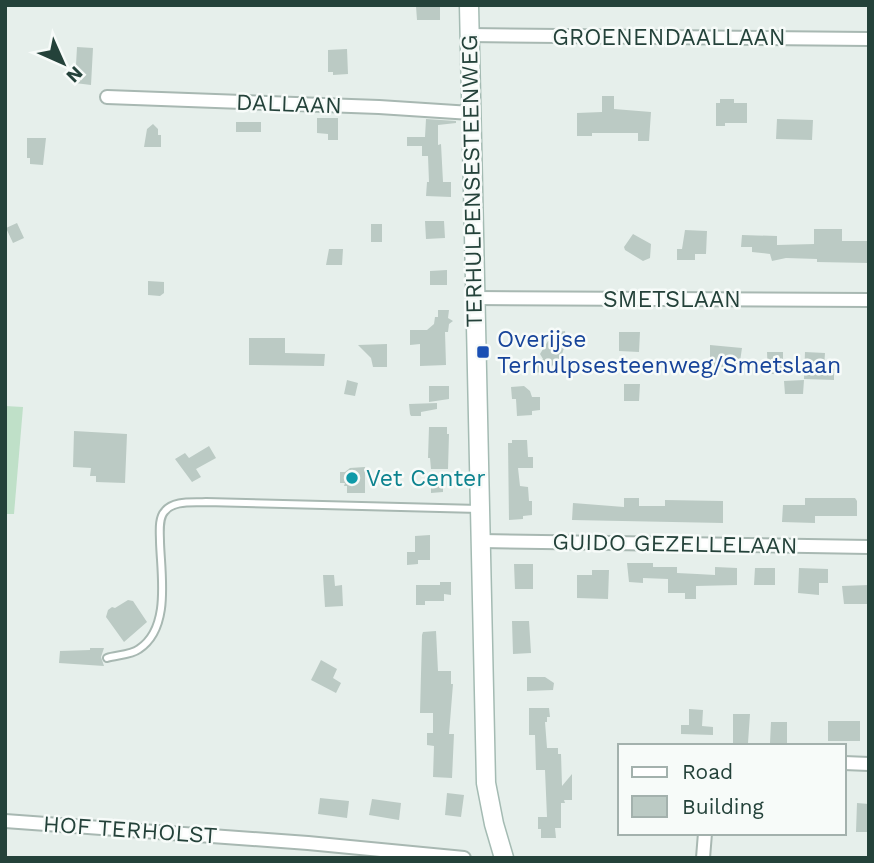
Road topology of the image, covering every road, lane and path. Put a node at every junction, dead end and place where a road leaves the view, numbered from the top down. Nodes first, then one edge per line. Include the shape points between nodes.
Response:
1 (469, 5) edge
2 (469, 36) junction
3 (869, 39) edge
4 (107, 97) dead end
5 (471, 113) junction
6 (475, 298) junction
7 (869, 300) edge
8 (481, 509) junction
9 (482, 541) junction
10 (869, 547) edge
11 (107, 658) dead end
12 (846, 763) edge
13 (869, 764) edge
14 (5, 821) edge
15 (705, 835) edge
16 (501, 857) edge
17 (464, 858) edge
18 (703, 858) edge

1 - 2 main road, TERHULPENSESTEENWEG
2 - 3 street, GROENENDAALLAAN
2 - 5 main road, TERHULPENSESTEENWEG
4 - 5 street, DALLAAN
5 - 6 main road, TERHULPENSESTEENWEG
6 - 7 street, SMETSLAAN
6 - 8 main road, TERHULPENSESTEENWEG
8 - 9 main road, TERHULPENSESTEENWEG
8 - 11 lane via 176,503 164,511 160,525 162,594 153,635 138,650
9 - 10 street, GUIDO GEZELLELAAN
9 - 16 main road, TERHULPENSESTEENWEG via 486,783
12 - 13 street
14 - 17 street, HOF TERHOLST
15 - 18 street

